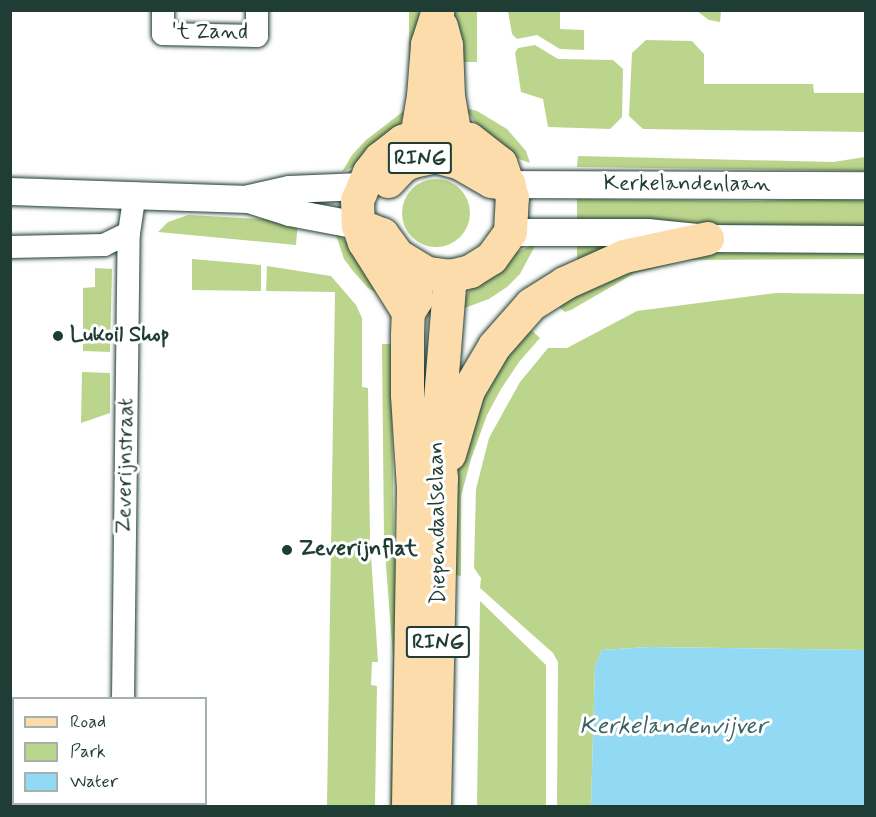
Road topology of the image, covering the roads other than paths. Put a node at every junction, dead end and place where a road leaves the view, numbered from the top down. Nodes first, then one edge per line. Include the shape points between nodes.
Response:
1 (163, 10) edge
2 (257, 10) edge
3 (437, 12) edge
4 (455, 134) junction
5 (414, 148) junction
6 (509, 184) junction
7 (866, 184) edge
8 (361, 186) junction
9 (10, 191) edge
10 (135, 193) junction
11 (248, 199) junction
12 (370, 229) junction
13 (510, 232) junction
14 (129, 233) junction
15 (707, 238) junction
16 (866, 239) edge
17 (10, 247) edge
18 (399, 272) junction
19 (450, 276) junction
20 (441, 478) junction
21 (123, 697) edge
22 (408, 807) edge
23 (434, 807) edge

1 - 2 street, 't Zand via 163,34 257,36
3 - 4 main road, RING via 446,45 448,96
3 - 5 main road, RING via 428,44
4 - 5 main road, RING via 441,132
4 - 6 main road, RING via 491,154 500,163
5 - 6 main road, RING via 446,158 491,182
5 - 8 main road, RING via 402,141 380,158
5 - 12 main road, RING via 386,184
6 - 7 street, Kerkelandenlaan
6 - 13 main road, RING via 513,210
8 - 11 street via 289,189
8 - 12 main road, RING via 357,200
9 - 10 street
10 - 11 street
10 - 14 street, Zeverijnstraat
11 - 12 street
12 - 18 main road, RING via 364,242
13 - 15 street, Kerkelandenlaan via 647,232
13 - 19 main road via 481,266
14 - 17 street via 104,245
14 - 21 street, Zeverijnstraat
15 - 16 street, Kerkelandenlaan
15 - 20 main road via 624,256 564,283 531,304 494,346 468,390
18 - 19 main road
18 - 22 main road, Diependaalselaan / RING via 416,299 408,312 407,394 413,488
19 - 20 main road, Diependaalselaan / RING via 437,436
20 - 23 main road, Diependaalselaan / RING

